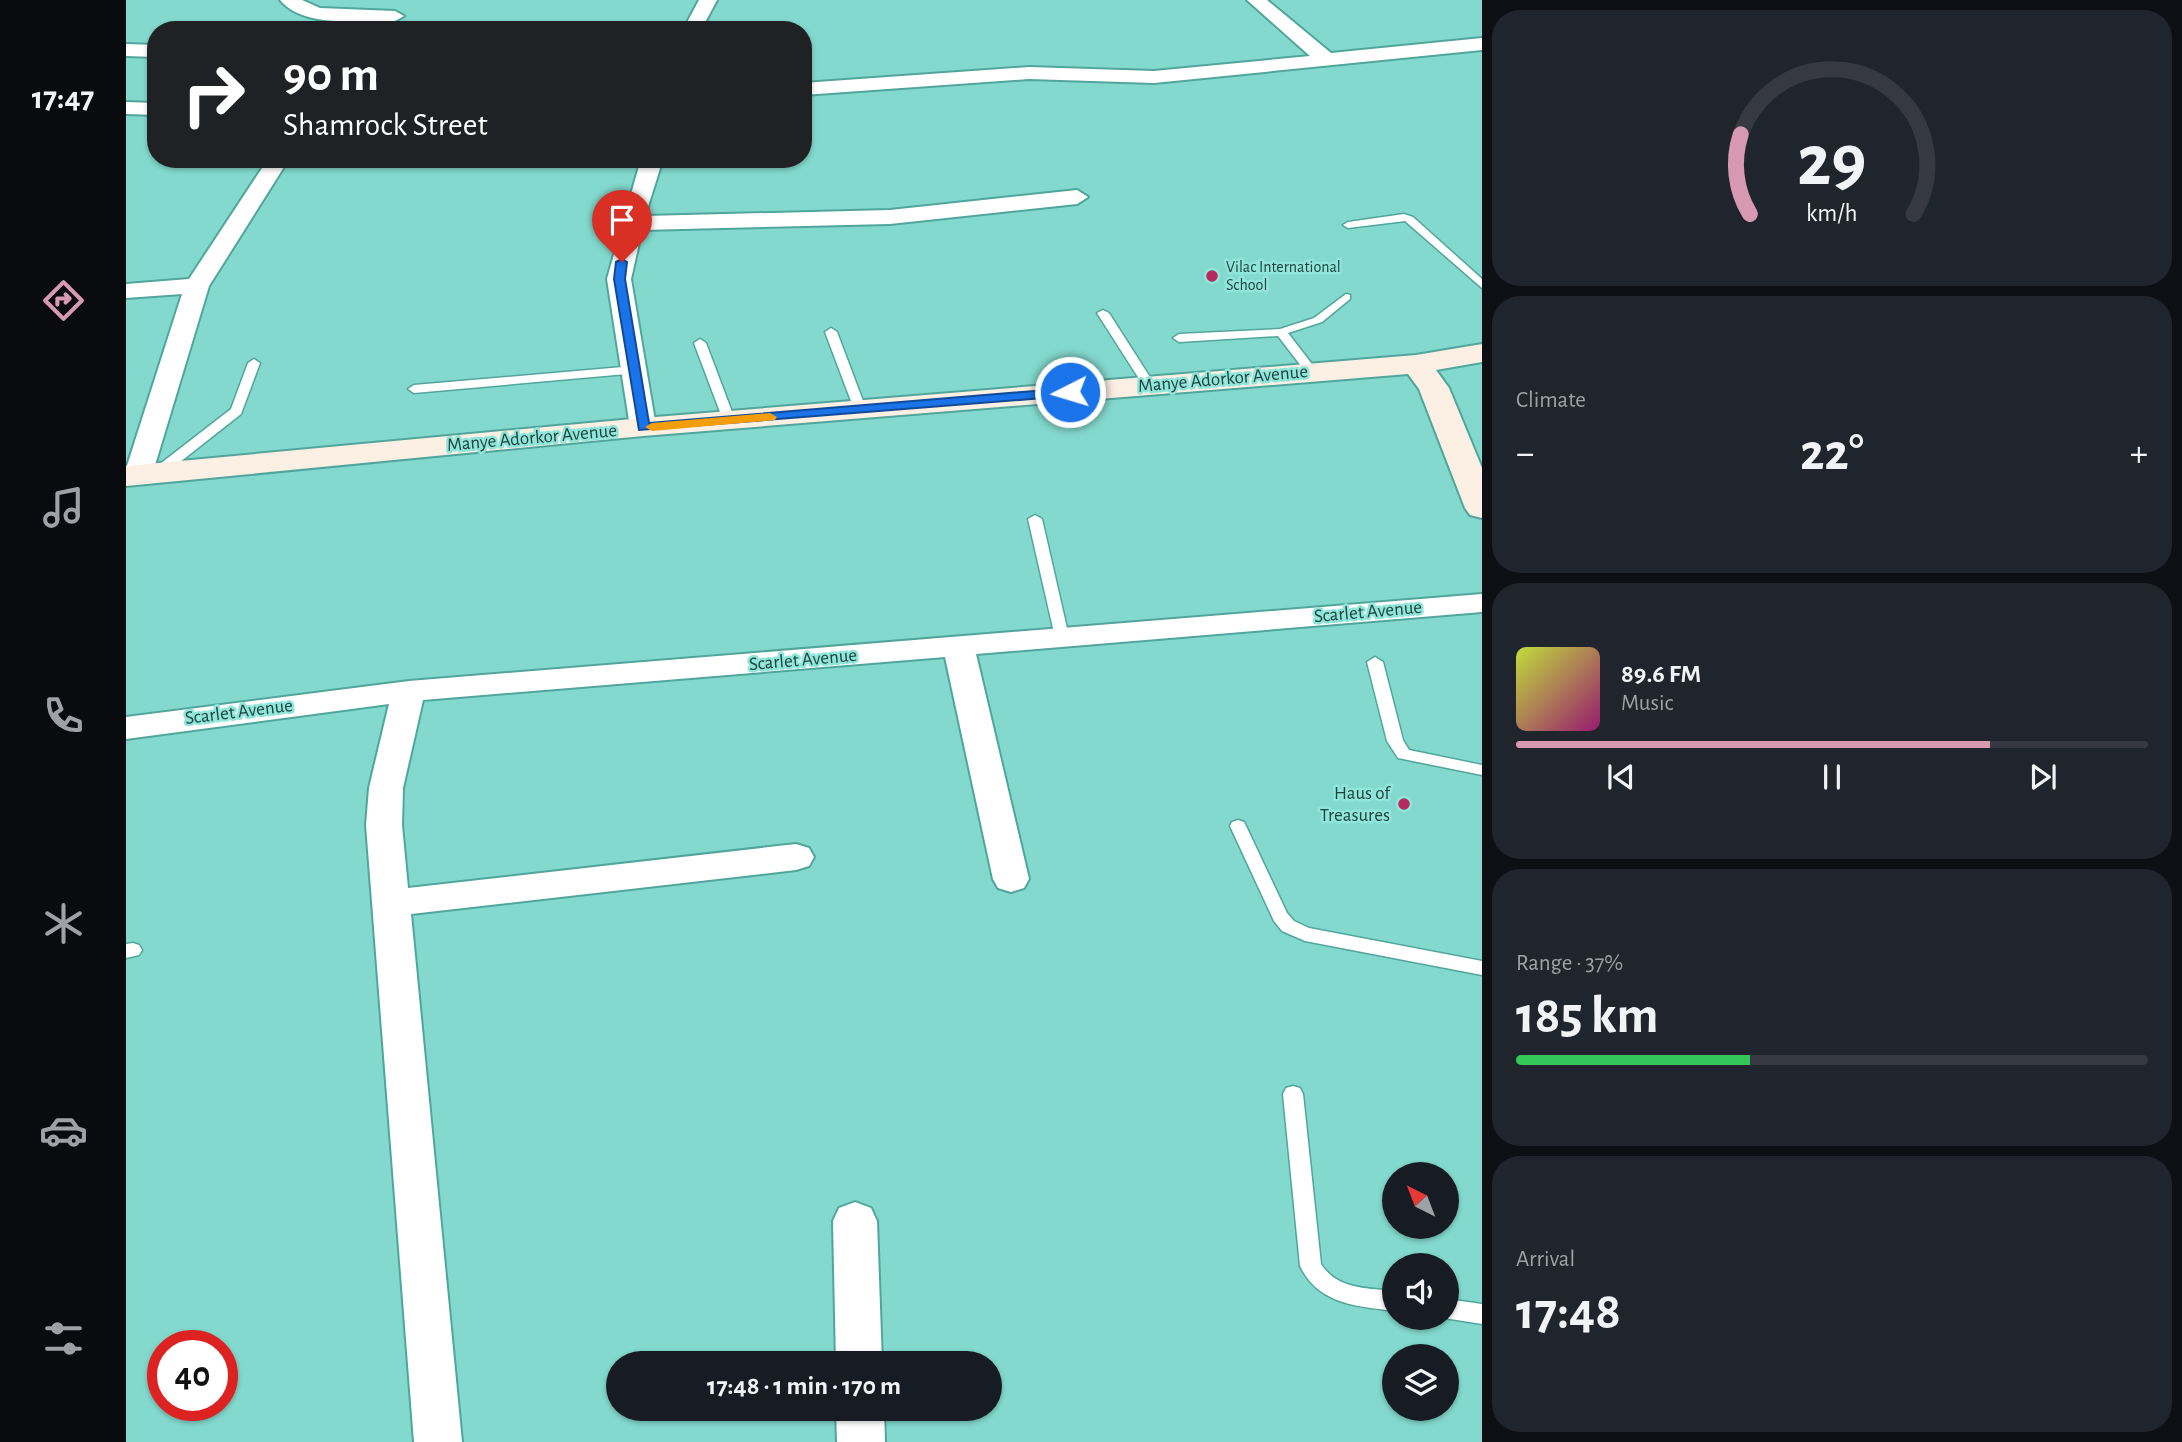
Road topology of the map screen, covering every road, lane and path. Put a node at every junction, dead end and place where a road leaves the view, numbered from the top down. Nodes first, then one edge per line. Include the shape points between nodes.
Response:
1 (289, 0) edge
2 (409, 0) edge
3 (708, 0) edge
4 (1256, 0) edge
5 (375, 21) edge
6 (391, 21) edge
7 (697, 21) edge
8 (1482, 44) edge
9 (126, 50) edge
10 (147, 51) edge
11 (1326, 59) junction
12 (812, 88) edge
13 (126, 108) edge
14 (147, 109) edge
15 (273, 168) edge
16 (649, 168) edge
17 (1077, 197) dead end
18 (632, 223) junction
19 (1348, 225) dead end
20 (1482, 285) edge
21 (197, 286) junction
22 (126, 290) edge
23 (1346, 297) dead end
24 (1103, 313) dead end
25 (831, 332) dead end
26 (1281, 332) junction
27 (1178, 338) dead end
28 (700, 343) dead end
29 (1482, 354) edge
30 (254, 363) dead end
31 (1416, 364) junction
32 (634, 370) junction
33 (1312, 372) junction
34 (1149, 386) junction
35 (414, 389) dead end
36 (860, 410) junction
37 (729, 420) junction
38 (643, 428) junction
39 (140, 475) edge
40 (1482, 508) edge
41 (1035, 519) dead end
42 (1482, 603) edge
43 (1062, 637) junction
44 (958, 646) junction
45 (1374, 662) dead end
46 (409, 691) junction
47 (126, 728) edge
48 (1482, 770) edge
49 (1238, 826) dead end
50 (796, 857) dead end
51 (1012, 879) dead end
52 (391, 903) junction
53 (1482, 968) edge
54 (1293, 1094) dead end
55 (855, 1222) dead end
56 (1382, 1299) edge
57 (1459, 1311) edge
58 (1482, 1314) edge
59 (859, 1351) edge
60 (860, 1421) edge
61 (438, 1442) edge
62 (861, 1442) edge

1 - 5 street via 320,13
2 - 6 street
3 - 7 street
4 - 11 street
8 - 11 street
9 - 10 street
11 - 12 street via 1154,77 1029,73
13 - 14 street
15 - 21 street
16 - 18 street
17 - 18 street via 890,217
18 - 32 street via 619,279
19 - 20 lane via 1409,219
21 - 22 street
21 - 39 street
23 - 26 lane via 1318,320
24 - 34 lane
25 - 36 lane
26 - 27 lane
26 - 33 lane
28 - 37 lane
29 - 31 street, Manye Adorkor Avenue
30 - 39 lane via 237,411
31 - 33 street, Manye Adorkor Avenue
31 - 40 street via 1434,387
32 - 35 lane
32 - 38 street
33 - 34 street, Manye Adorkor Avenue
34 - 36 street, Manye Adorkor Avenue
36 - 37 street, Manye Adorkor Avenue
37 - 38 street, Manye Adorkor Avenue
38 - 39 street, Manye Adorkor Avenue
41 - 43 lane
42 - 43 street, Scarlet Avenue
43 - 44 street, Scarlet Avenue
44 - 46 street, Scarlet Avenue
44 - 51 street
45 - 48 lane via 1395,741 1404,754
46 - 47 street, Scarlet Avenue
46 - 52 street via 386,788 384,825
49 - 53 lane via 1288,926 1305,934
50 - 52 street
52 - 61 street
54 - 56 lane via 1311,1266 1320,1283 1340,1293
55 - 59 street
57 - 58 lane
60 - 62 street

